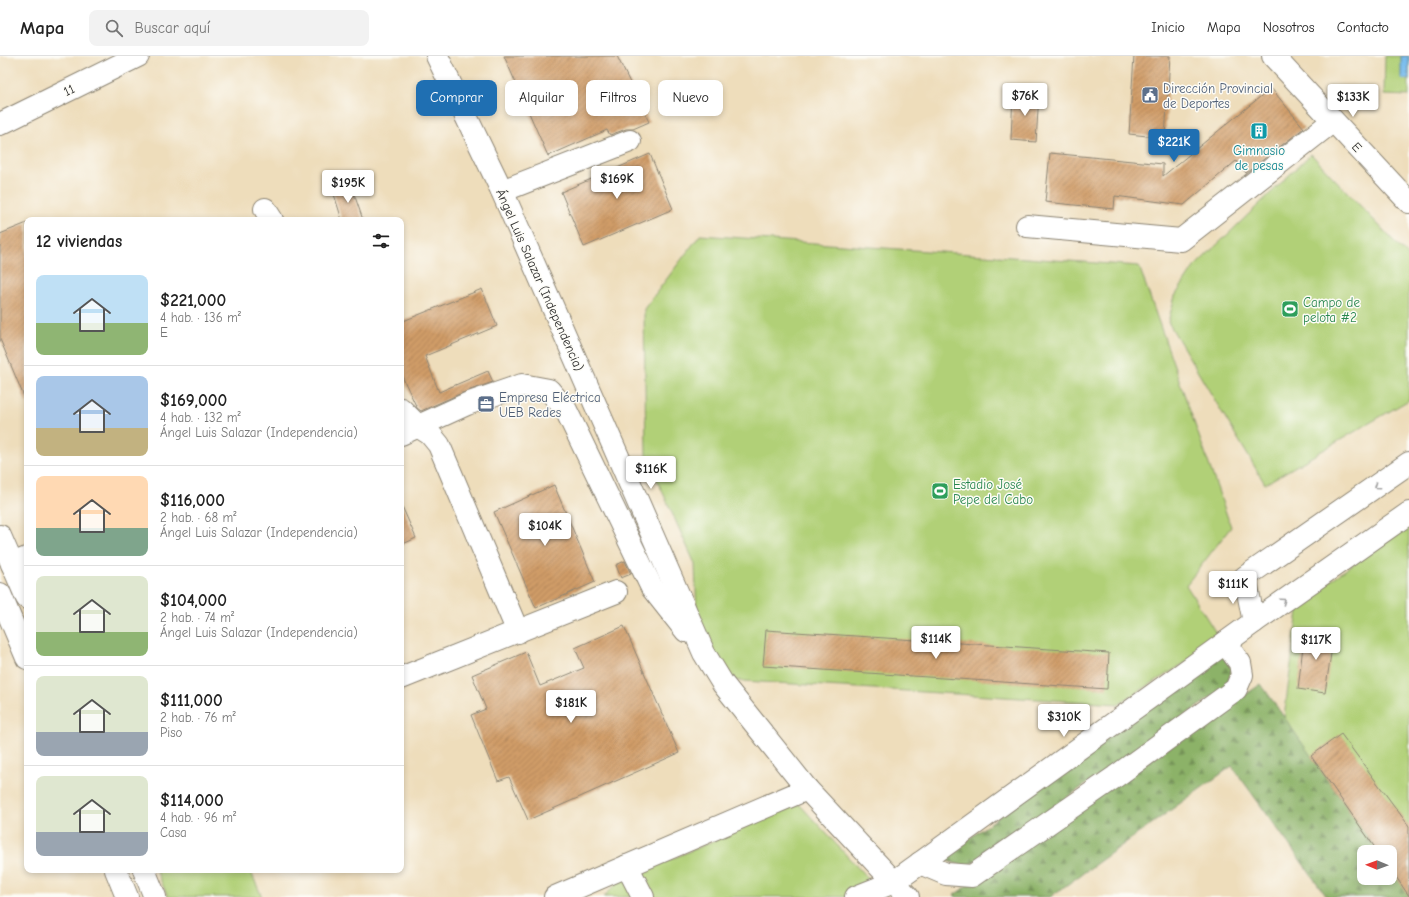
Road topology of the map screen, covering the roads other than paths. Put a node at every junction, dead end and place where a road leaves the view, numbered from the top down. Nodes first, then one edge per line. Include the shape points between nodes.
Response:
1 (138, 56) edge
2 (437, 56) edge
3 (1273, 56) edge
4 (1333, 121) junction
5 (0, 124) edge
6 (630, 141) dead end
7 (502, 192) junction
8 (1409, 202) edge
9 (1027, 226) dead end
10 (404, 416) edge
11 (410, 431) edge
12 (1409, 463) edge
13 (1409, 513) edge
14 (0, 536) edge
15 (13, 564) edge
16 (24, 591) edge
17 (616, 592) dead end
18 (0, 594) edge
19 (1254, 622) junction
20 (518, 632) junction
21 (1225, 643) junction
22 (24, 651) edge
23 (704, 653) junction
24 (404, 677) edge
25 (807, 789) junction
26 (920, 863) junction
27 (627, 866) junction
28 (117, 873) edge
29 (145, 873) edge
30 (589, 889) edge
31 (901, 889) edge
32 (864, 895) edge
33 (127, 897) edge
34 (155, 897) edge
35 (554, 897) edge
36 (642, 897) edge

1 - 5 main road, 11
2 - 7 main road, Ángel Luis Salazar (Independencia)
3 - 4 main road, E
4 - 8 main road, E
4 - 9 main road via 1181,240
6 - 7 main road
7 - 23 main road, Ángel Luis Salazar (Independencia)
10 - 11 main road
11 - 20 main road via 430,434 439,445
11 - 23 main road via 467,404 522,385 550,390 566,410 652,588
12 -> 19 main road via 1245,578
19 -> 13 main road
14 - 15 main road
15 - 16 main road
17 - 20 main road
18 - 22 main road
19 - 21 main road
20 - 24 main road
21 - 26 main road
21 - 26 main road via 1240,663 1242,675 1236,689 1128,768 972,876 946,874
23 - 25 main road, Ángel Luis Salazar (Independencia) via 723,684
25 - 27 main road
25 - 31 main road, Ángel Luis Salazar (Independencia)
26 - 31 main road
27 - 30 main road
27 - 36 main road
28 - 33 main road
29 - 34 main road
30 - 35 main road
31 - 32 main road

